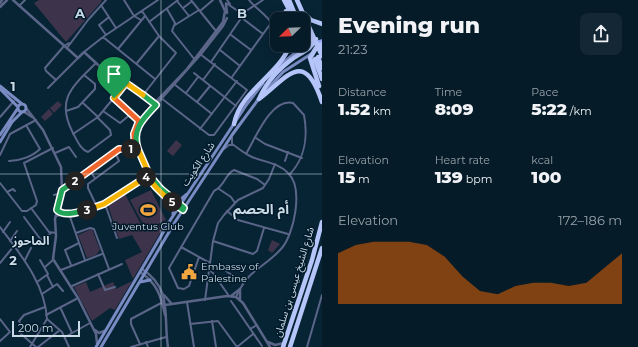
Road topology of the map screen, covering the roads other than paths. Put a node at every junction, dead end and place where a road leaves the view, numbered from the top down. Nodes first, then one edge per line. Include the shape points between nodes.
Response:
1 (2, 0) edge
2 (7, 0) edge
3 (13, 0) edge
4 (25, 0) edge
5 (106, 0) edge
6 (124, 0) edge
7 (158, 0) edge
8 (178, 0) edge
9 (213, 0) edge
10 (220, 0) edge
11 (249, 0) edge
12 (263, 0) edge
13 (283, 0) edge
14 (289, 0) edge
15 (191, 1) edge
16 (296, 1) edge
17 (0, 3) edge
18 (227, 3) edge
19 (222, 4) junction
20 (101, 5) junction
21 (253, 5) junction
22 (19, 6) junction
23 (231, 6) junction
24 (0, 7) edge
25 (183, 8) junction
26 (167, 9) junction
27 (142, 11) junction
28 (200, 11) junction
29 (287, 12) edge
30 (290, 12) edge
31 (294, 12) edge
32 (300, 12) edge
33 (244, 15) junction
34 (134, 16) junction
35 (145, 16) junction
36 (189, 16) junction
37 (109, 17) junction
38 (242, 18) junction
39 (226, 19) junction
40 (142, 20) junction
41 (149, 22) junction
42 (322, 24) edge
43 (174, 25) junction
44 (116, 28) junction
45 (216, 31) junction
46 (263, 34) junction
47 (106, 35) junction
48 (231, 35) junction
49 (159, 36) junction
50 (103, 37) junction
51 (317, 45) edge
52 (66, 47) junction
53 (118, 49) junction
54 (220, 50) junction
55 (251, 50) junction
56 (84, 52) junction
57 (286, 52) edge
58 (200, 54) junction
59 (312, 54) junction
60 (318, 57) edge
61 (78, 58) junction
62 (195, 60) junction
63 (211, 62) junction
64 (96, 63) junction
65 (137, 63) junction
66 (215, 64) junction
67 (240, 66) junction
68 (322, 68) edge
69 (194, 73) dead end
70 (84, 75) junction
71 (198, 77) junction
72 (232, 77) junction
73 (155, 79) junction
74 (322, 79) edge
75 (56, 80) junction
76 (203, 80) junction
77 (237, 81) junction
78 (126, 83) junction
79 (173, 84) junction
80 (0, 86) edge
81 (211, 86) junction
82 (48, 88) dead end
83 (0, 89) edge
84 (186, 93) junction
85 (143, 95) junction
86 (322, 96) edge
87 (225, 97) junction
88 (114, 98) junction
89 (161, 98) junction
90 (259, 99) junction
91 (14, 101) junction
92 (197, 102) junction
93 (322, 102) edge
94 (83, 103) junction
95 (22, 104) junction
96 (155, 104) junction
97 (236, 106) junction
98 (18, 107) junction
99 (26, 108) junction
100 (66, 111) junction
101 (103, 111) junction
102 (23, 112) junction
103 (132, 113) junction
104 (212, 114) junction
105 (0, 117) edge
106 (98, 117) junction
107 (36, 119) junction
108 (140, 121) junction
109 (234, 124) junction
110 (26, 125) junction
111 (200, 129) junction
112 (73, 134) junction
113 (0, 135) edge
114 (232, 135) junction
115 (256, 138) junction
116 (0, 142) edge
117 (234, 145) junction
118 (54, 150) junction
119 (135, 150) junction
120 (222, 151) junction
121 (115, 152) junction
122 (288, 152) junction
123 (246, 154) junction
124 (0, 155) edge
125 (38, 155) junction
126 (76, 157) dead end
127 (302, 158) junction
128 (9, 161) dead end
129 (285, 161) dead end
130 (275, 164) junction
131 (89, 170) junction
132 (290, 174) junction
133 (148, 175) junction
134 (95, 178) junction
135 (0, 184) edge
136 (265, 185) junction
137 (218, 189) junction
138 (15, 191) dead end
139 (62, 191) junction
140 (7, 192) junction
141 (190, 192) junction
142 (54, 195) dead end
143 (170, 198) junction
144 (235, 203) junction
145 (37, 204) junction
146 (104, 204) junction
147 (180, 206) junction
148 (40, 207) dead end
149 (97, 207) junction
150 (31, 208) junction
151 (183, 209) junction
152 (227, 211) junction
153 (56, 213) junction
154 (69, 214) junction
155 (24, 217) dead end
156 (171, 219) junction
157 (10, 222) dead end
158 (322, 222) edge
159 (0, 228) edge
160 (264, 228) junction
161 (17, 231) dead end
162 (3, 232) junction
163 (51, 233) junction
164 (56, 233) junction
165 (76, 233) junction
166 (288, 234) junction
167 (117, 238) dead end
168 (24, 240) dead end
169 (41, 240) junction
170 (10, 241) junction
171 (213, 241) junction
172 (38, 243) dead end
173 (79, 243) junction
174 (14, 246) junction
175 (181, 247) junction
176 (32, 248) dead end
177 (322, 248) edge
178 (17, 250) junction
179 (102, 254) junction
180 (198, 256) junction
181 (25, 260) junction
182 (40, 260) dead end
183 (53, 260) junction
184 (85, 260) junction
185 (0, 263) edge
186 (210, 263) junction
187 (122, 264) dead end
188 (150, 264) junction
189 (70, 265) junction
190 (45, 267) junction
191 (109, 269) junction
192 (61, 270) junction
193 (209, 270) junction
194 (141, 271) junction
195 (226, 271) dead end
196 (145, 273) junction
197 (98, 274) junction
198 (149, 275) junction
199 (47, 276) junction
200 (150, 280) junction
201 (37, 282) junction
202 (243, 283) junction
203 (139, 284) junction
204 (72, 286) junction
205 (53, 287) junction
206 (115, 287) dead end
207 (240, 289) junction
208 (162, 290) junction
209 (63, 291) dead end
210 (42, 294) junction
211 (322, 295) edge
212 (230, 296) junction
213 (236, 297) junction
214 (78, 298) junction
215 (205, 300) junction
216 (240, 300) junction
217 (231, 301) dead end
218 (187, 302) junction
219 (164, 305) junction
220 (172, 305) junction
221 (44, 307) junction
222 (61, 309) junction
223 (166, 311) junction
224 (46, 315) junction
225 (0, 319) edge
226 (47, 319) junction
227 (166, 322) junction
228 (212, 322) junction
229 (90, 323) junction
230 (190, 324) junction
231 (257, 325) junction
232 (93, 328) junction
233 (108, 329) junction
234 (250, 329) junction
235 (60, 330) junction
236 (72, 333) junction
237 (253, 334) junction
238 (65, 337) junction
239 (166, 337) junction
240 (0, 341) edge
241 (146, 342) junction
242 (268, 342) junction
243 (32, 343) junction
244 (140, 344) junction
245 (284, 345) edge
246 (97, 346) edge
247 (262, 346) edge
248 (30, 347) edge
249 (37, 347) edge
250 (69, 347) edge
251 (102, 347) edge
252 (131, 347) edge
253 (148, 347) edge
254 (168, 347) edge
255 (194, 347) edge
256 (216, 347) edge
257 (237, 347) edge
258 (270, 347) edge
259 (290, 347) edge
260 (307, 347) edge

1 - 17 street
2 - 24 street
3 - 22 street
4 - 22 street
5 - 20 street
6 - 34 street
7 - 27 street
8 - 25 street
8 - 26 street
9 - 28 street
10 - 19 street
11 - 21 street
12 - 21 street
13 - 29 highway
13 - 30 highway
14 - 31 highway
15 - 25 street
15 - 28 street
16 - 32 highway
16 - 42 highway via 308,17
16 - 51 highway
18 - 19 street
18 - 23 street
18 - 23 street
18 - 39 street
19 - 39 street
20 - 37 street
20 - 52 street
21 - 33 street
21 - 46 street via 271,22
22 - 52 street
23 - 33 street
25 - 36 street
26 - 41 street
26 - 43 street via 175,22
27 - 34 street
27 - 35 street
28 - 36 street
28 - 45 street
33 - 38 street
34 - 40 street
34 - 44 street
35 - 40 street
35 - 41 street
36 - 43 street
37 - 44 street
37 - 47 street via 99,25
38 - 46 street
38 - 48 street
39 - 45 street
39 - 58 street
40 - 53 street
41 - 49 street
43 - 62 street via 172,31
44 - 47 street
45 - 58 street
46 - 55 street
47 - 50 street
48 - 54 street
48 - 55 street
49 - 65 street
49 - 73 street via 176,53
50 - 53 street
50 - 56 street
51 - 59 highway
51 - 60 highway
51 - 90 highway via 284,66 265,87
51 - 109 main road, شارع الكويت via 289,57 271,74
52 - 61 street
52 - 75 street via 45,68
53 - 65 street
54 - 63 street
54 - 67 street
55 - 67 street
56 - 61 street
56 - 64 street
57 - 109 highway via 248,98
58 - 62 street
58 - 63 street
59 - 86 highway via 311,63
59 - 90 main road, شارع الكويت via 284,72
60 - 68 highway
60 - 74 highway
61 - 75 street
62 - 79 street
63 - 66 street
64 - 70 street
64 - 78 street via 107,73
65 - 73 street
66 - 72 street
66 - 76 street
67 - 72 street
69 - 71 street
70 - 94 street via 96,87
70 - 100 street via 67,94
71 - 76 street
71 - 84 street
72 - 77 street
73 - 85 street
75 - 82 street
76 - 81 street
77 - 87 street
77 - 97 street via 247,90
78 - 85 street
78 - 88 street
79 - 84 street
79 - 89 street
80 - 95 main road
81 - 87 street
81 - 92 street
83 - 91 main road
84 - 92 street
85 - 96 street
87 - 97 street
87 - 104 street
88 - 101 street
88 - 103 street
89 - 96 street
89 - 111 street
90 - 93 highway via 282,78 300,71 308,74 313,81
90 - 114 main road, شارع الكويت
91 - 98 main road
91 - 105 street
92 - 104 street
94 - 100 street via 73,110
94 - 106 street
95 - 98 main road
95 - 99 main road
96 - 108 street
97 - 111 street via 213,135
98 - 102 main road
98 - 113 main road
99 - 102 main road
99 - 107 street
100 - 112 street
101 - 103 street via 120,123
101 - 106 street
102 - 107 street
102 - 116 main road via 12,122
103 - 108 street
104 - 111 street
106 - 112 street
106 - 112 street via 112,133 88,152 81,147
107 - 110 street
107 - 118 street
108 - 119 street via 134,134
108 - 133 street via 136,131 136,142
109 - 141 main road, شارع الكويت
110 - 124 street via 10,135
110 - 125 street via 40,147
114 - 117 street via 231,141
114 - 120 main road, شارع الكويت
115 - 122 street
115 - 123 street
115 - 127 street via 274,108 283,103 293,103 304,117
117 - 120 street via 229,145
117 - 123 street
118 - 125 street
118 - 126 street via 69,147
118 - 139 street via 61,167
119 - 121 street via 121,148
119 - 133 street
120 - 151 main road, شارع الكويت
121 - 131 street
121 - 134 street via 119,161
122 - 127 street
122 - 129 street
123 - 130 street
125 - 128 street
125 - 145 street via 24,163
127 - 132 street
130 - 132 street
130 - 136 street
131 - 134 street
131 - 139 street
132 - 166 street via 296,184 298,198
133 - 143 street
133 - 146 street
134 - 149 street via 88,186
135 - 140 street
136 - 137 street via 236,169 231,171
136 - 144 street
137 - 144 street via 231,197
137 - 175 street via 213,192
138 - 140 street via 13,188
139 - 142 street
139 - 153 street
140 - 150 street via 23,212
141 - 143 main road via 180,200
141 - 147 main road, شارع الكويت
143 - 147 street
143 - 156 main road via 174,208
144 - 152 street
145 - 148 street
145 - 150 street
146 - 149 street
146 - 167 street
147 - 151 street
147 - 156 main road, شارع الكويت
149 - 154 street
150 - 163 street
151 - 188 main road, شارع الكويت
152 - 160 street via 236,219
152 - 171 street via 218,223
153 - 154 street
153 - 154 street
153 - 164 street
154 - 165 street
155 - 169 street
156 - 194 main road, شارع الكويت
157 - 162 street
158 - 245 highway, شارع الشيخ عيسى بن سلمان
159 - 162 street
160 - 166 street
160 - 171 street via 257,251 250,254
161 - 170 street
162 - 170 street
163 - 164 street
163 - 169 street
164 - 183 street
165 - 173 street
165 - 179 street via 94,229
166 - 202 street via 282,249 252,272
168 - 178 street
169 - 172 street
170 - 174 street
171 - 186 street
173 - 184 street
173 - 189 street via 65,250
174 - 178 street
174 - 185 street
175 - 180 street
175 - 180 street via 169,269 178,288 184,289 189,286
176 - 181 street
177 - 259 highway, شارع الشيخ عيسى بن سلمان
178 - 181 street
179 - 184 street
179 - 191 street
180 - 186 street
181 - 201 street
182 - 190 street
183 - 190 street
183 - 192 street
184 - 189 street
186 - 193 street
187 - 191 street
188 - 196 main road, شارع الكويت
188 - 198 main road
189 - 192 street
190 - 199 street
191 - 197 street
192 - 204 street
193 - 212 street
193 - 215 street
194 - 196 street
194 - 233 main road, شارع الكويت
195 - 202 street
196 - 198 street
196 - 200 street
196 - 203 main road, شارع الكويت
197 - 204 street
197 - 206 street via 105,290
198 - 208 street
199 - 201 street
199 - 205 street
200 - 203 main road via 144,280
200 - 219 street via 158,290
201 - 210 street
202 - 207 street
203 - 251 main road, شارع الكويت
204 - 214 street
205 - 209 street via 58,284
205 - 210 street
207 - 212 street
207 - 213 street
207 - 216 street
208 - 219 street
208 - 220 street
210 - 221 street
211 - 260 street
212 - 213 street
212 - 215 street
213 - 216 street
214 - 222 street
214 - 229 street
215 - 218 street
216 - 231 street
217 - 234 street
218 - 220 street
218 - 230 street
219 - 220 street
219 - 223 street
219 - 227 street
219 - 244 street via 131,319
220 - 223 street
221 - 224 street
221 - 243 street via 24,315 19,321 22,326 20,332
222 - 224 street
222 - 236 street
223 - 227 street
224 - 226 street
225 - 240 street via 10,332
226 - 235 street
226 - 243 street
227 - 239 street
228 - 230 street
228 - 256 street
228 - 257 street via 221,324
229 - 232 street
229 - 236 street
230 - 255 street
231 - 234 street
231 - 242 street
232 - 233 street via 99,333
232 - 246 street via 98,338
233 - 246 main road, شارع الكويت
234 - 237 street
235 - 238 street
235 - 249 street
236 - 238 street
237 - 247 street
237 - 257 street
238 - 250 street
239 - 241 street
239 - 254 street
241 - 244 street
241 - 253 street
242 - 245 street
242 - 258 street
243 - 248 street
243 - 249 street
244 - 252 street

